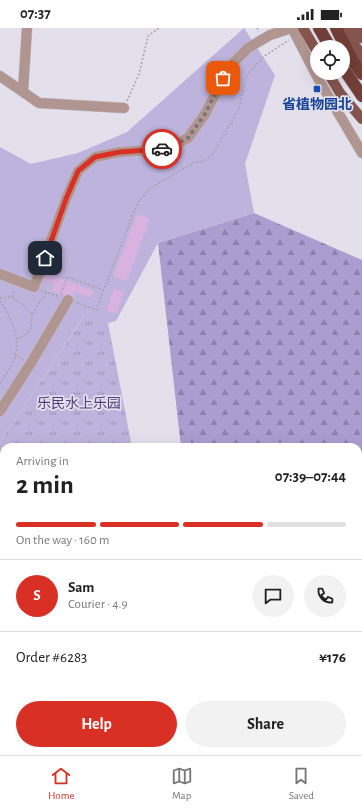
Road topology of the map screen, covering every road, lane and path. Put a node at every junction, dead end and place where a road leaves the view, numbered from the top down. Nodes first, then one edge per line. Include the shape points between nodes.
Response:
1 (26, 28) edge
2 (159, 28) edge
3 (304, 28) edge
4 (319, 28) edge
5 (336, 28) edge
6 (346, 28) edge
7 (357, 28) edge
8 (293, 31) edge
9 (362, 38) edge
10 (310, 40) edge
11 (326, 40) edge
12 (362, 58) edge
13 (362, 74) edge
14 (0, 76) edge
15 (350, 78) edge
16 (332, 80) edge
17 (23, 91) junction
18 (362, 96) edge
19 (124, 108) joint
20 (362, 119) edge
21 (362, 153) edge
22 (0, 274) edge
23 (34, 287) junction
24 (104, 290) junction
25 (46, 291) junction
26 (0, 298) edge
27 (64, 298) junction
28 (0, 301) edge
29 (32, 314) junction
30 (16, 339) junction
31 (0, 383) edge
32 (0, 411) edge

1 - 17 street
2 - 19 path via 148,36 139,74
3 - 10 main road
4 - 11 highway
5 - 13 highway
6 - 12 main road
7 - 9 main road
8 - 21 street
8 - 23 street via 270,35 248,48 229,67 205,114 188,138 166,149 120,152 95,157 78,171
8 - 24 path via 247,75 238,111 212,155 204,161 193,162 149,190 138,204
14 - 17 street
15 - 18 highway
16 - 20 main road
17 - 19 street via 40,103
22 - 23 street
23 - 25 path
24 - 27 path via 96,310
24 - 27 path via 67,277
25 - 27 path
25 - 29 path
26 - 29 path via 12,297
27 - 32 street via 31,363
28 - 30 path via 6,309
29 - 30 path via 27,334
30 - 31 path via 15,355

